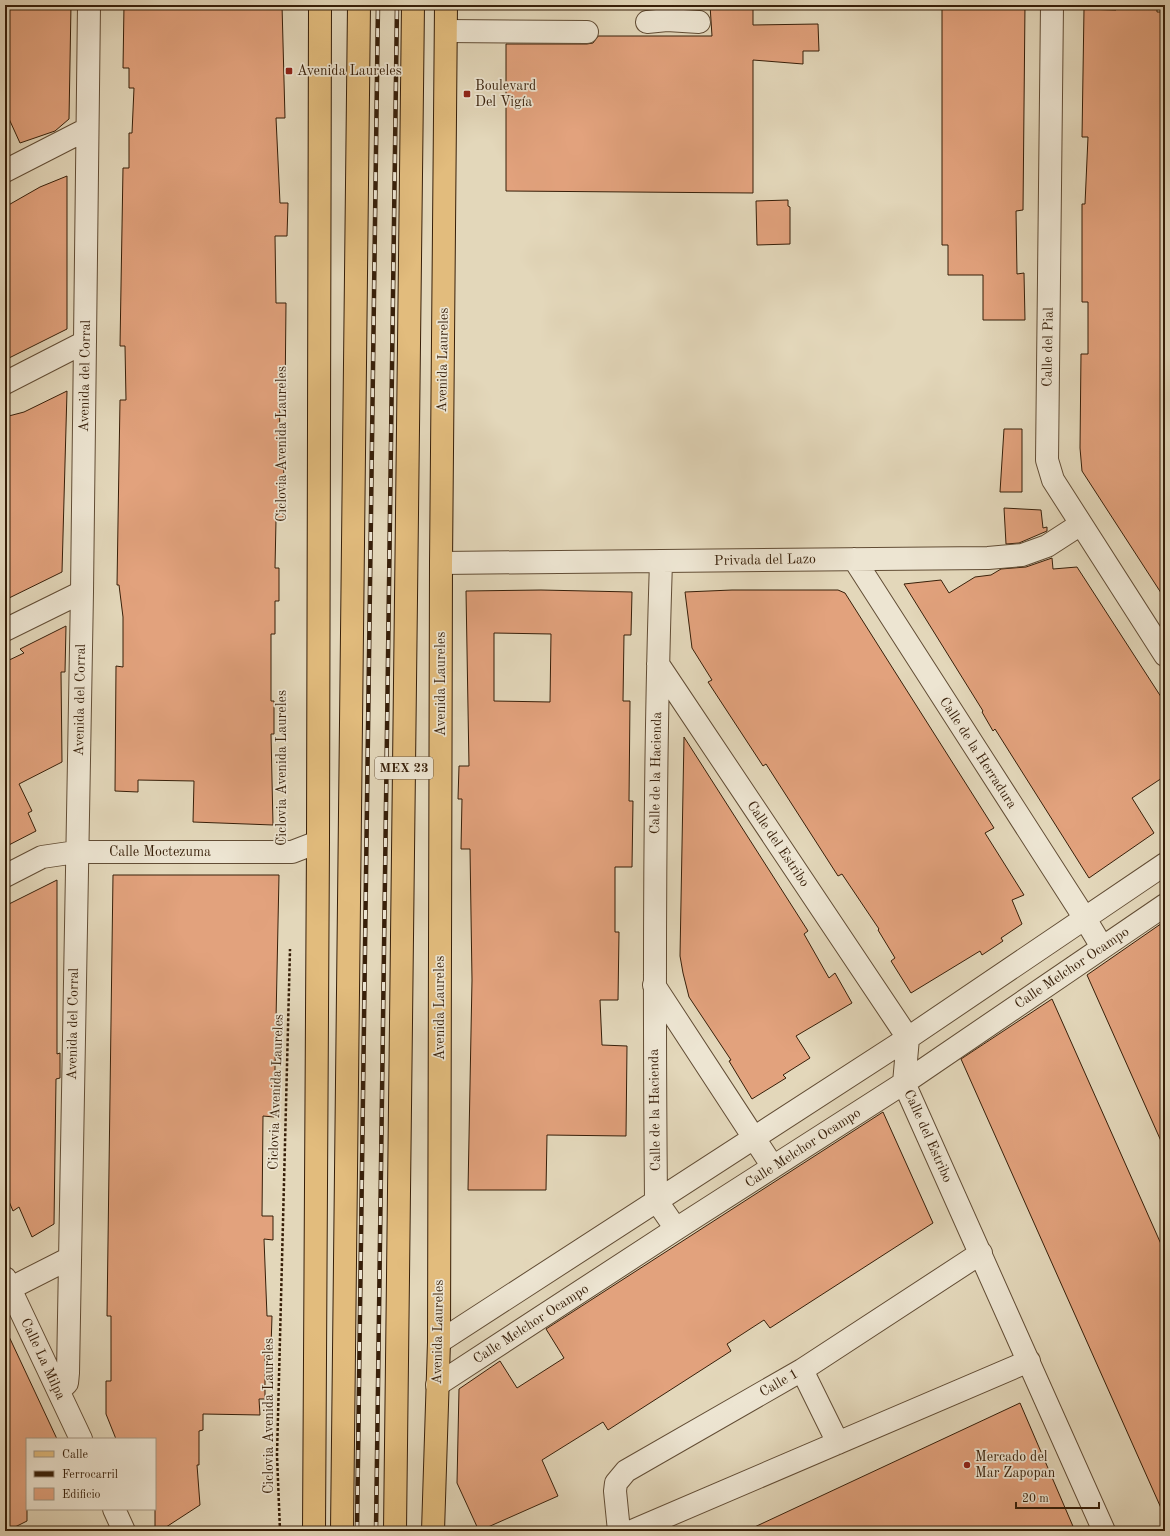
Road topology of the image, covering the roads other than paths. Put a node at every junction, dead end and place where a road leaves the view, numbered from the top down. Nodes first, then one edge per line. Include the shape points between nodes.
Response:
1 (89, 5) edge
2 (320, 5) edge
3 (359, 5) edge
4 (414, 5) edge
5 (446, 5) edge
6 (1052, 5) edge
7 (661, 16) edge
8 (699, 22) dead end
9 (446, 31) junction
10 (587, 32) dead end
11 (87, 129) junction
12 (5, 171) edge
13 (85, 342) junction
14 (5, 384) edge
15 (1081, 524) junction
16 (854, 559) junction
17 (661, 562) junction
18 (441, 563) junction
19 (82, 592) junction
20 (5, 630) edge
21 (1165, 654) edge
22 (658, 664) junction
23 (318, 842) junction
24 (76, 852) junction
25 (1165, 864) edge
26 (5, 876) edge
27 (1165, 905) edge
28 (1084, 917) junction
29 (1102, 947) junction
30 (654, 985) junction
31 (908, 1038) junction
32 (904, 1083) junction
33 (754, 1138) junction
34 (773, 1167) junction
35 (656, 1200) junction
36 (676, 1229) junction
37 (981, 1253) junction
38 (70, 1258) junction
39 (7, 1286) edge
40 (439, 1342) junction
41 (1029, 1361) junction
42 (802, 1370) junction
43 (437, 1385) junction
44 (59, 1391) junction
45 (81, 1438) edge
46 (838, 1442) junction
47 (114, 1510) edge
48 (124, 1531) edge
49 (314, 1531) edge
50 (342, 1531) edge
51 (395, 1531) edge
52 (433, 1531) edge
53 (619, 1531) edge
54 (632, 1531) edge
55 (1104, 1531) edge

1 - 11 street, Avenida del Corral
2 - 23 main road
3 - 50 main road
4 - 51 main road, MEX 23
5 - 9 main road, Avenida Laureles
6 - 15 street, Calle del Pial via 1047,460 1053,480
7 - 8 street
9 - 10 street
9 - 18 main road, Avenida Laureles
11 - 12 street
11 - 13 street, Avenida del Corral
13 - 14 street
13 - 19 street, Avenida del Corral
15 - 16 street, Privada del Lazo via 1047,546 1022,554 988,558
15 - 21 street, Calle del Pial
16 - 17 street, Privada del Lazo
16 - 28 street, Calle de la Herradura
17 - 18 street, Privada del Lazo
17 - 22 street, Calle de la Hacienda
18 - 40 main road, Avenida Laureles
19 - 20 street
19 - 24 street, Avenida del Corral
22 - 30 street, Calle de la Hacienda
22 - 31 street, Calle del Estribo
23 - 24 street, Calle Moctezuma via 292,852
23 - 49 main road
24 - 26 street, Calle Moctezuma via 42,857
24 - 38 street, Avenida del Corral
25 - 28 street
27 - 29 street, Calle Melchor Ocampo
28 - 29 street, Calle de la Herradura
28 - 31 street
29 - 32 street, Calle Melchor Ocampo
30 - 33 street
30 - 35 street, Calle de la Hacienda
31 - 32 street, Calle del Estribo
31 - 33 street
32 - 34 street, Calle Melchor Ocampo
32 - 37 street, Calle del Estribo
33 - 34 street
33 - 35 street
34 - 36 street, Calle Melchor Ocampo
35 - 36 street
35 - 40 street
36 - 43 street, Calle Melchor Ocampo
37 - 41 street, Calle del Estribo
37 - 42 street, Calle 1
38 - 39 street
38 - 44 street, Avenida del Corral via 68,1373 65,1387
39 - 44 street, Calle La Milpa
40 - 43 main road, Avenida Laureles
41 - 46 street
41 - 55 street, Calle del Estribo
42 - 46 street
42 - 53 street, Calle 1 via 626,1471 616,1483 615,1491
43 - 52 main road, Avenida Laureles
44 - 45 street, Calle La Milpa
46 - 54 street
47 - 48 street

